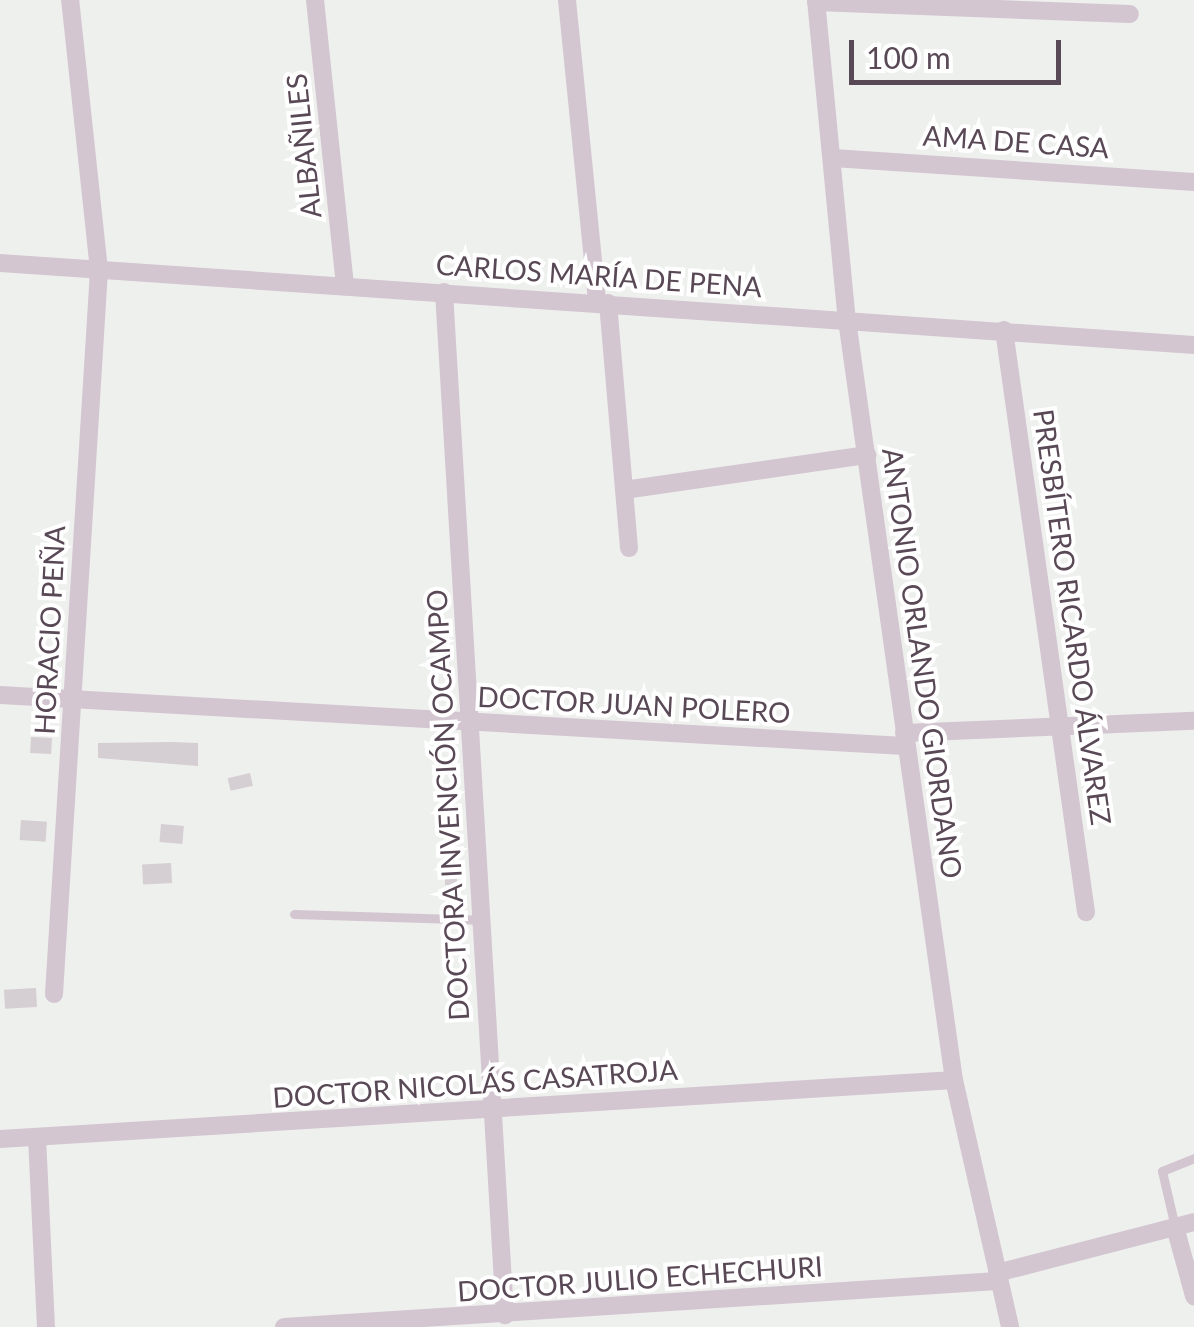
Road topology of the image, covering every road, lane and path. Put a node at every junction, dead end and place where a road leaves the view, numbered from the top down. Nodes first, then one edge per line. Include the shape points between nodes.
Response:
1 (70, 0) edge
2 (315, 0) edge
3 (567, 0) edge
4 (816, 1) edge
5 (1130, 14) dead end
6 (833, 158) junction
7 (1194, 182) edge
8 (0, 263) edge
9 (98, 270) junction
10 (345, 286) junction
11 (444, 292) junction
12 (602, 303) junction
13 (847, 320) junction
14 (1004, 330) junction
15 (1194, 345) edge
16 (868, 455) junction
17 (624, 490) junction
18 (629, 548) dead end
19 (0, 696) edge
20 (72, 700) junction
21 (1194, 721) edge
22 (469, 723) junction
23 (1058, 726) junction
24 (904, 740) junction
25 (1086, 912) dead end
26 (294, 914) dead end
27 (483, 921) junction
28 (54, 994) dead end
29 (954, 1080) junction
30 (492, 1109) junction
31 (37, 1137) junction
32 (0, 1139) edge
33 (1194, 1158) edge
34 (1194, 1222) edge
35 (1175, 1227) junction
36 (998, 1277) junction
37 (1194, 1296) edge
38 (505, 1315) junction
39 (46, 1327) edge
40 (284, 1327) edge
41 (1010, 1327) edge

1 - 9 street, HORACIO PEÑA
2 - 10 street, ALBAÑILES
3 - 12 street
4 - 5 street
4 - 6 street, ANTONIO ORLANDO GIORDANO
6 - 7 street, AMA DE CASA
6 - 13 street, ANTONIO ORLANDO GIORDANO
8 - 9 street, CARLOS MARÍA DE PENA
9 - 10 street, CARLOS MARÍA DE PENA
9 - 20 street, HORACIO PEÑA
10 - 11 street, CARLOS MARÍA DE PENA
11 - 12 street, CARLOS MARÍA DE PENA
11 - 22 street, DOCTORA INVENCIÓN OCAMPO
12 - 13 street, CARLOS MARÍA DE PENA
12 - 17 street
13 - 14 street, CARLOS MARÍA DE PENA
13 - 16 street, ANTONIO ORLANDO GIORDANO
14 - 15 street, CARLOS MARÍA DE PENA
14 - 23 street, PRESBÍTERO RICARDO ÁLVAREZ
16 - 17 street
16 - 24 street, ANTONIO ORLANDO GIORDANO
17 - 18 street
19 - 20 street, DOCTOR JUAN POLERO
20 - 22 street, DOCTOR JUAN POLERO
20 - 28 street, HORACIO PEÑA
21 - 23 street, DOCTOR JUAN POLERO
22 - 24 street, DOCTOR JUAN POLERO
22 - 27 street, DOCTORA INVENCIÓN OCAMPO
23 - 24 street, DOCTOR JUAN POLERO
23 - 25 street, PRESBÍTERO RICARDO ÁLVAREZ
24 - 29 street, ANTONIO ORLANDO GIORDANO
26 - 27 lane
27 - 30 street, DOCTORA INVENCIÓN OCAMPO
29 - 30 street, DOCTOR NICOLÁS CASATROJA
29 - 36 street, ANTONIO ORLANDO GIORDANO
30 - 31 street, DOCTOR NICOLÁS CASATROJA
30 - 38 street, DOCTORA INVENCIÓN OCAMPO
31 - 32 street, DOCTOR NICOLÁS CASATROJA
31 - 39 street
33 - 35 lane via 1162,1171
34 - 35 street, DOCTOR JULIO ECHECHURI
35 - 36 street, DOCTOR JULIO ECHECHURI
35 - 37 street
36 - 38 street, DOCTOR JULIO ECHECHURI
36 - 41 street, ANTONIO ORLANDO GIORDANO
38 - 40 street, DOCTOR JULIO ECHECHURI

